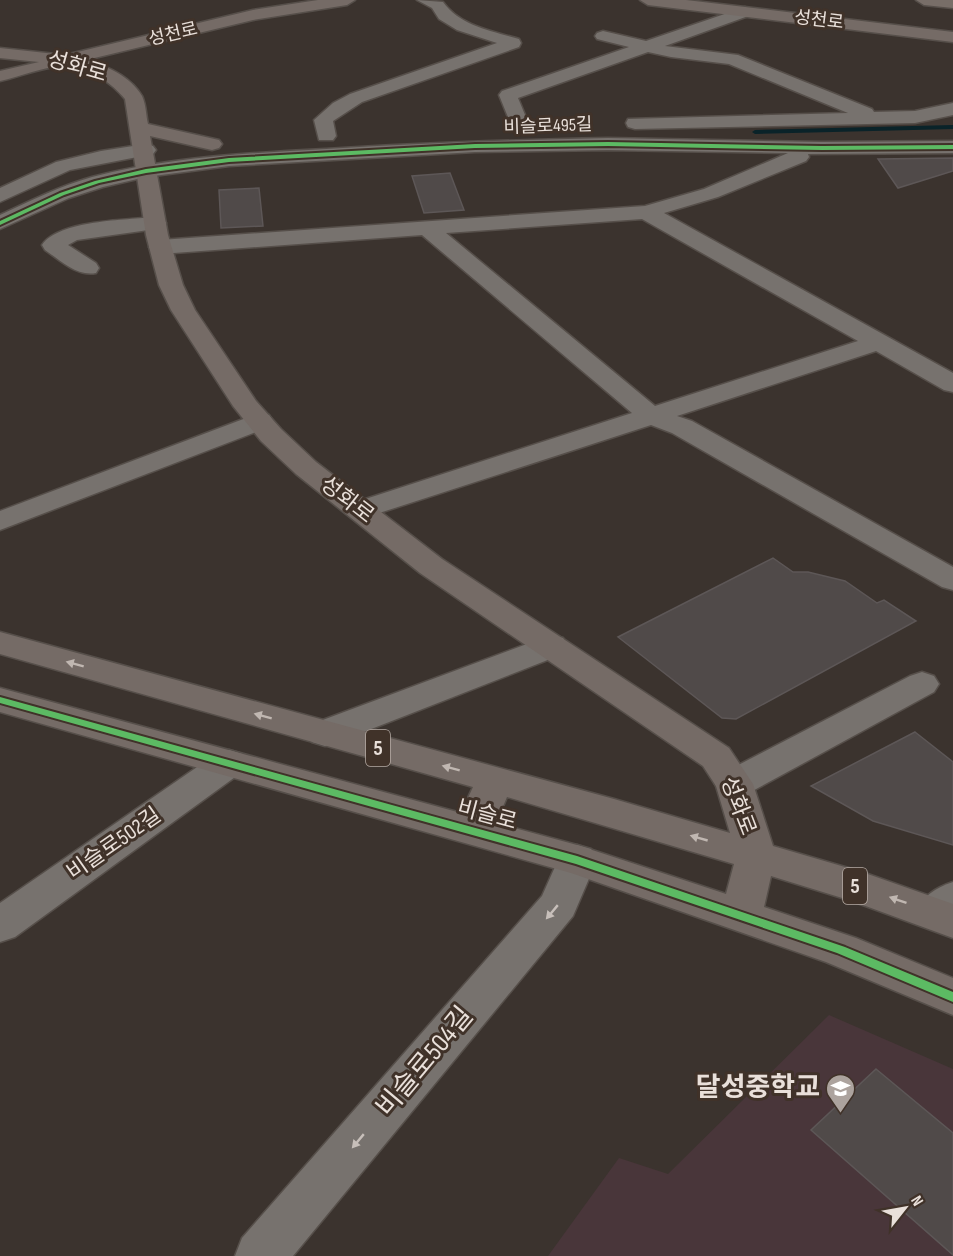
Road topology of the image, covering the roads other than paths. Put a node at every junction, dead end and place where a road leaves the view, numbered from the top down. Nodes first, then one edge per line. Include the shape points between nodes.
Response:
1 (347, 0) edge
2 (425, 0) edge
3 (648, 0) edge
4 (924, 0) edge
5 (953, 3) edge
6 (745, 12) junction
7 (603, 36) dead end
8 (953, 37) edge
9 (648, 45) junction
10 (0, 52) edge
11 (66, 59) junction
12 (0, 76) edge
13 (953, 110) edge
14 (878, 118) junction
15 (615, 124) dead end
16 (521, 127) junction
17 (544, 127) dead end
18 (255, 140) dead end
19 (212, 144) joint
20 (953, 147) edge
21 (796, 148) junction
22 (143, 150) junction
23 (6, 193) edge
24 (47, 200) junction
25 (646, 212) junction
26 (0, 224) edge
27 (428, 228) junction
28 (30, 232) dead end
29 (0, 235) edge
30 (157, 235) junction
31 (88, 268) dead end
32 (877, 343) junction
33 (953, 384) edge
34 (651, 416) junction
35 (259, 421) junction
36 (360, 510) junction
37 (0, 521) edge
38 (953, 580) edge
39 (0, 643) edge
40 (551, 646) junction
41 (922, 684) dead end
42 (0, 700) edge
43 (325, 733) junction
44 (229, 764) junction
45 (495, 780) junction
46 (734, 784) junction
47 (473, 831) junction
48 (756, 854) junction
49 (577, 860) junction
50 (947, 911) edge
51 (741, 916) junction
52 (0, 925) edge
53 (953, 997) edge
54 (260, 1256) edge

1 - 11 main road, 성천로 via 253,15
2 - 16 street, 비슬로495길 via 438,5 445,16 463,27 513,43 356,98 323,120 317,136
3 - 6 main road, 성천로
4 - 5 highway
6 - 8 main road, 성천로
6 - 9 street
7 - 9 street
9 - 14 street via 671,52 732,59
9 - 16 street via 508,95
10 - 11 main road, 성화로
11 - 12 main road, 성천로
11 - 22 main road, 성화로 via 109,74 128,88 134,98
13 - 14 street, 비슬로495길
14 - 15 street, 비슬로495길
16 - 17 street, 비슬로495길
18 - 19 street
19 - 22 main road
20 - 21 street
21 - 22 street via 475,146 240,160
21 - 25 street via 799,157 711,193
22 - 23 street via 63,166
22 - 24 street via 97,182
22 - 30 main road, 성화로
23 - 24 street
24 - 26 street
25 - 27 street
25 - 32 street
27 - 30 street
27 - 34 street
28 - 29 street
30 - 31 street via 71,234 53,245
30 - 35 main road, 성화로 via 171,285 183,310
32 - 33 street
32 - 34 street
34 - 36 street
34 - 38 street via 682,427
35 - 36 main road, 성화로 via 306,468
35 - 37 street
36 - 40 main road, 성화로 via 431,566
43 -> 39 main road, 비슬로 / 5
40 - 43 street
40 - 46 main road, 성화로 via 716,757
41 - 46 street
42 - 44 main road, 비슬로
45 -> 43 main road, 비슬로 / 5
44 - 47 main road, 비슬로
44 - 52 street, 비슬로502길
45 - 47 main road
48 -> 45 main road, 비슬로 / 5
46 - 48 main road, 성화로
47 - 49 main road, 비슬로
50 -> 48 main road, 비슬로 / 5
48 - 51 main road, 성화로
49 - 51 main road, 비슬로
49 -> 54 street, 비슬로504길 via 559,905
51 - 53 main road, 비슬로 via 841,950

